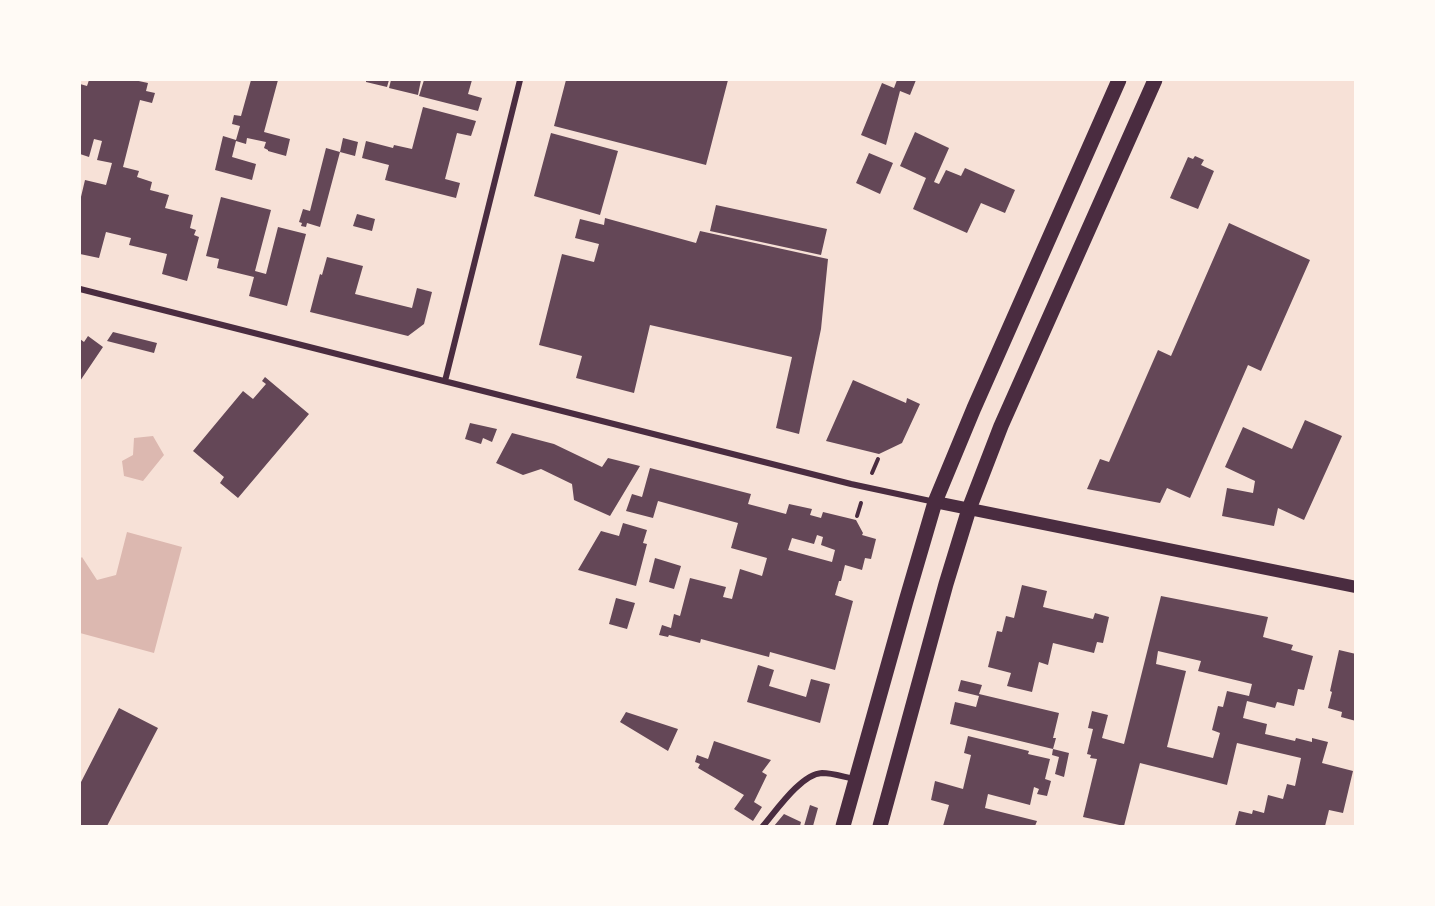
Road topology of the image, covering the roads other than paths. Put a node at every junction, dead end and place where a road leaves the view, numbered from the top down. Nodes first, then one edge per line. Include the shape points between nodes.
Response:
1 (520, 80) edge
2 (1119, 80) edge
3 (1155, 80) edge
4 (80, 289) edge
5 (445, 381) junction
6 (935, 502) junction
7 (969, 509) junction
8 (1356, 587) edge
9 (856, 779) junction
10 (763, 826) edge
11 (843, 826) edge
12 (880, 826) edge

1 - 5 street
2 - 6 main road
3 - 7 main road via 1001,426
4 - 5 street
5 - 6 street
6 - 7 main road
6 - 9 main road
7 - 8 main road
7 - 12 main road
9 - 10 street via 820,773 807,778
9 - 11 main road

